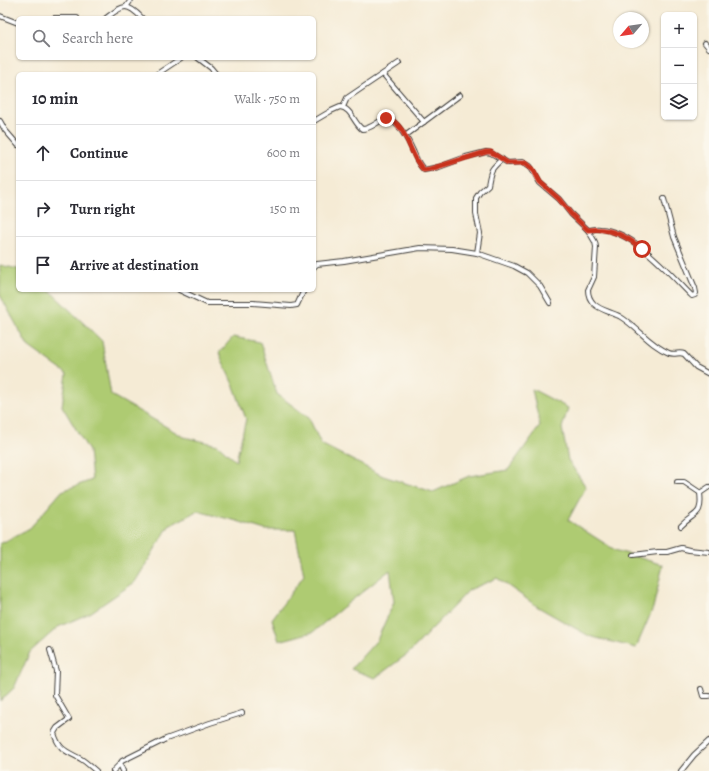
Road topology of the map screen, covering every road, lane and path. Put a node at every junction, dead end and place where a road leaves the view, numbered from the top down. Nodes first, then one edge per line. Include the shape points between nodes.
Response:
1 (131, 0) edge
2 (126, 7) junction
3 (0, 16) edge
4 (109, 16) edge
5 (140, 16) edge
6 (16, 22) edge
7 (704, 43) dead end
8 (709, 48) edge
9 (178, 60) edge
10 (200, 60) edge
11 (399, 63) dead end
12 (160, 72) edge
13 (212, 72) edge
14 (383, 74) junction
15 (460, 95) dead end
16 (343, 107) junction
17 (316, 120) edge
18 (0, 121) edge
19 (424, 122) junction
20 (405, 136) junction
21 (16, 143) edge
22 (502, 159) junction
23 (664, 199) dead end
24 (588, 230) junction
25 (478, 253) junction
26 (316, 265) edge
27 (183, 292) edge
28 (303, 292) edge
29 (550, 302) dead end
30 (709, 374) edge
31 (677, 482) dead end
32 (709, 487) edge
33 (700, 493) junction
34 (681, 526) dead end
35 (709, 552) edge
36 (633, 556) dead end
37 (50, 650) dead end
38 (701, 689) dead end
39 (709, 696) edge
40 (242, 713) dead end
41 (709, 741) edge
42 (120, 764) junction
43 (96, 771) edge
44 (113, 771) edge
45 (123, 771) edge
46 (681, 771) edge

1 - 2 street
2 - 4 street
2 - 5 street via 130,7
3 - 6 street
7 - 8 street
9 - 12 street
10 - 13 street
11 - 14 street
14 - 16 street via 348,98
14 - 19 street
15 - 19 street
16 - 17 street via 331,110
16 - 20 street via 362,129 370,128 386,118 396,123
18 - 21 street
19 - 20 street
20 - 22 street via 424,170 486,152 491,152
22 - 24 street via 508,163 523,162 530,166 540,182
22 - 25 street via 493,167 488,185 476,198 480,233
23 - 24 street via 673,233 695,288 695,296 625,236 599,228
24 - 30 street via 596,247 594,277 588,290 592,302 631,324 658,347 671,354 684,354 696,367
25 - 26 street via 420,248
25 - 29 street via 527,273 540,286
27 - 28 street via 207,303 291,306 297,305
31 - 33 street via 690,485
32 - 33 street
33 - 34 street via 698,511
35 - 36 street via 681,548
37 - 43 street via 56,671 55,695 69,719 54,733 57,744
38 - 39 street via 703,696
40 - 42 street via 166,739 122,760
41 - 46 street
42 - 44 street
42 - 45 street

